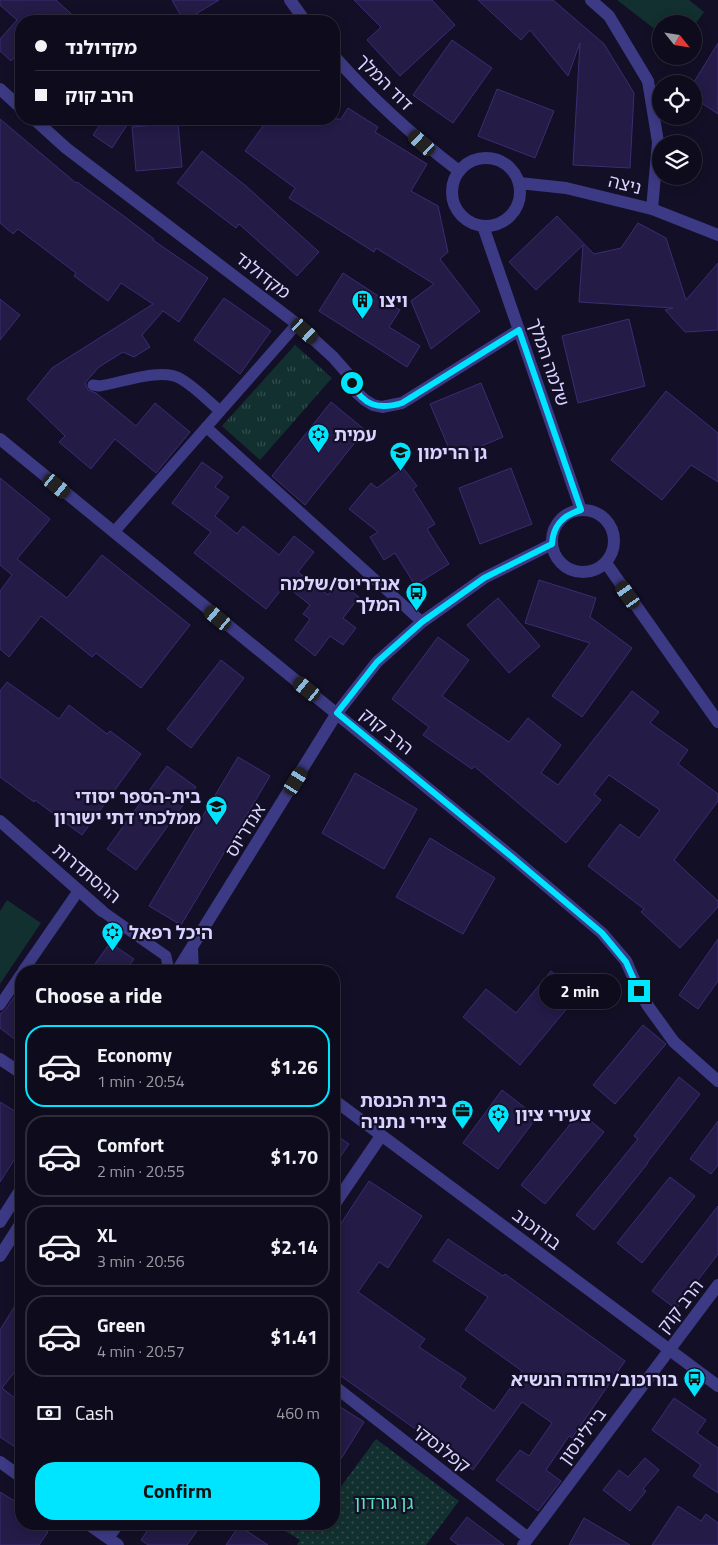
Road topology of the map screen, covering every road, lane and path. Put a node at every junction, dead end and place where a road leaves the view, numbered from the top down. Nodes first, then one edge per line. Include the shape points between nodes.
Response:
1 (290, 0) edge
2 (592, 0) edge
3 (301, 15) edge
4 (340, 62) edge
5 (0, 89) edge
6 (15, 103) edge
7 (41, 125) edge
8 (459, 170) junction
9 (519, 184) junction
10 (652, 209) junction
11 (483, 226) junction
12 (718, 235) edge
13 (297, 324) junction
14 (519, 330) junction
15 (93, 385) dead end
16 (220, 411) junction
17 (206, 427) junction
18 (0, 439) edge
19 (581, 510) junction
20 (114, 532) junction
21 (552, 544) junction
22 (606, 563) junction
23 (422, 622) junction
24 (337, 713) junction
25 (718, 722) edge
26 (0, 821) edge
27 (79, 890) junction
28 (102, 911) joint
29 (192, 949) junction
30 (27, 965) edge
31 (168, 965) edge
32 (181, 965) edge
33 (193, 965) edge
34 (15, 983) edge
35 (0, 1005) edge
36 (0, 1059) edge
37 (15, 1069) edge
38 (718, 1081) edge
39 (340, 1105) edge
40 (381, 1136) junction
41 (340, 1196) edge
42 (15, 1198) edge
43 (0, 1222) edge
44 (15, 1232) edge
45 (0, 1256) edge
46 (718, 1285) edge
47 (669, 1349) junction
48 (718, 1386) edge
49 (340, 1391) edge
50 (0, 1462) edge
51 (15, 1473) edge
52 (96, 1530) edge
53 (113, 1542) edge
54 (526, 1542) edge

1 - 3 street
2 - 10 street via 609,16 648,81 658,142
4 - 8 street, דוד המלך via 422,143
5 - 6 street
7 - 13 street, מקדולנד via 66,148
8 - 9 street via 474,159 497,159 515,173
8 - 11 street via 452,184 455,207 472,223
9 - 10 street, ניצה via 566,188
9 - 11 street via 520,194 512,214 503,221
10 - 12 street, ניצה
11 - 14 street, שלמה המלך
13 - 14 street, מקדולנד via 348,374 357,393 373,405 382,407 402,403
13 - 16 street
14 - 19 street, שלמה המלך
15 - 16 street via 159,374 171,375 182,379
16 - 17 street
17 - 20 street
17 - 23 street
18 - 20 street, הרב קוק
19 - 21 street via 561,519
19 - 22 street via 603,516 611,526 615,543
20 - 24 street, הרב קוק
21 - 22 street via 561,564 577,572 595,570
21 - 23 street, אנדריוס via 484,578
22 - 25 street
23 - 24 street, אנדריוס via 377,662
24 - 29 street, אנדריוס
24 - 38 street, הרב קוק via 602,933 626,962 644,998 674,1042
26 - 27 street, ההסתדרות
27 - 28 street, ההסתדרות
27 - 30 street
28 - 31 street, ההסתדרות via 166,956
29 - 32 street, אנדריוס
29 - 33 street
34 - 35 street
36 - 37 street
39 - 40 street, בורוכוב
40 - 41 street
40 - 47 street, בורוכוב
42 - 43 street
44 - 45 street
46 - 47 street, הרב קוק
47 - 48 street, בורוכוב
47 - 54 street, ביילינסון
49 - 54 street, קפלנסקי
50 - 51 street
52 - 53 street

